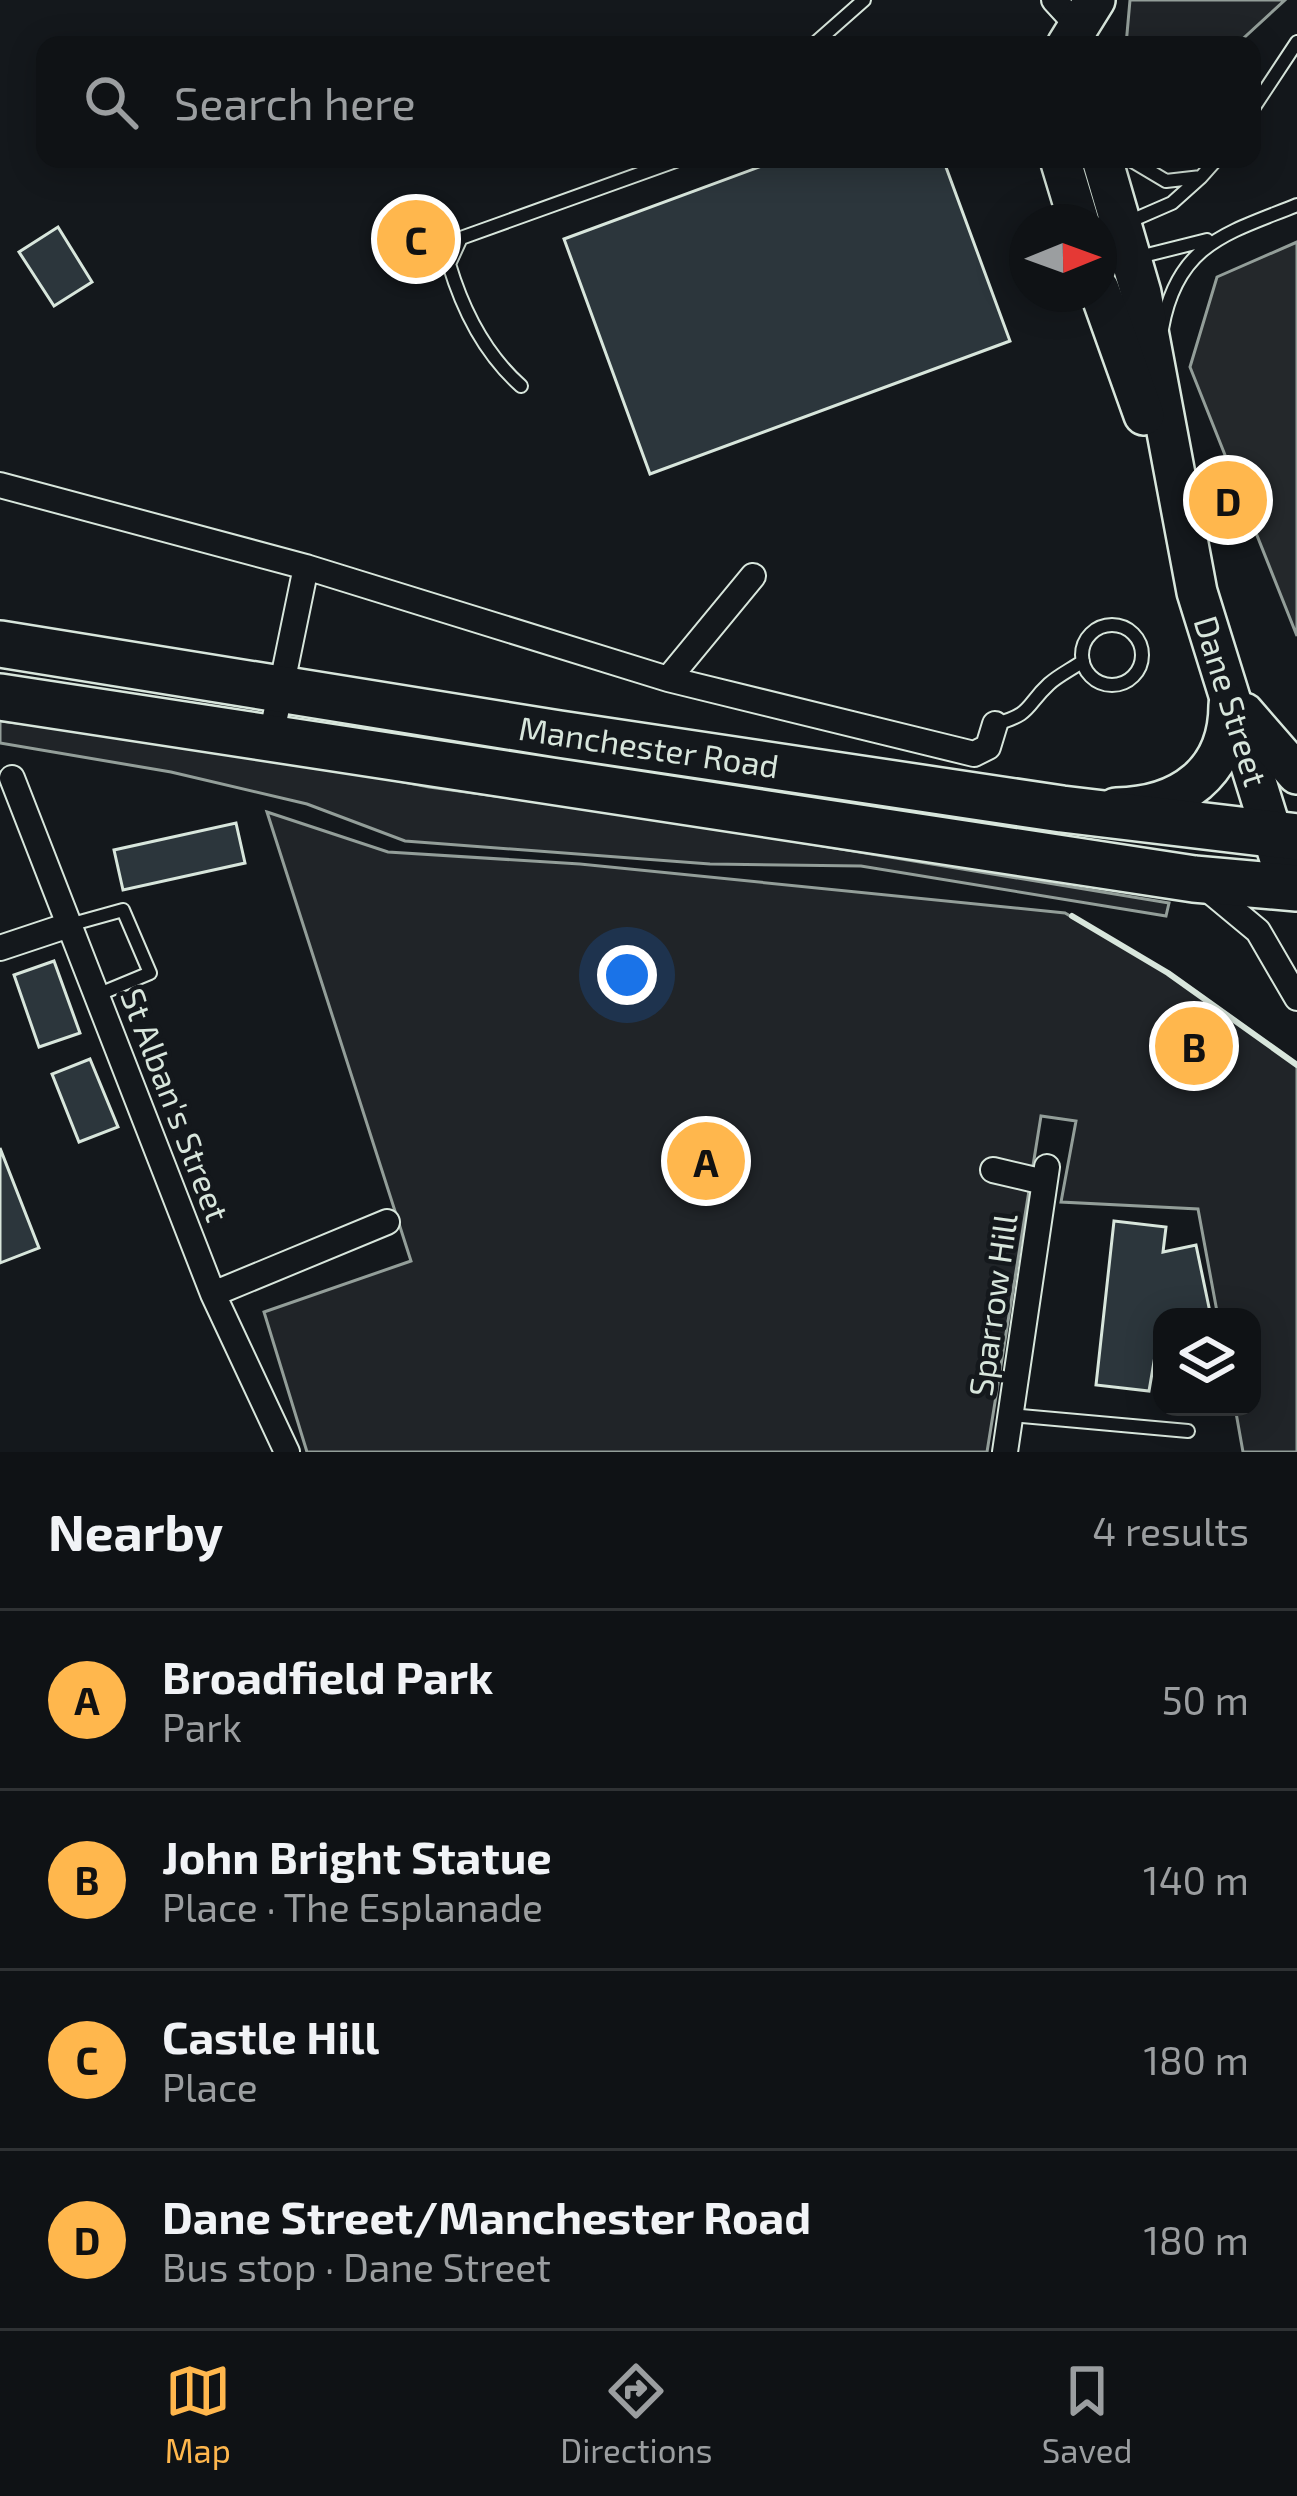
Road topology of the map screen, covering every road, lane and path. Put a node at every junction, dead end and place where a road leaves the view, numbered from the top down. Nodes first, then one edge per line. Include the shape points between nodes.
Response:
1 (864, 0) edge
2 (823, 36) edge
3 (1297, 43) edge
4 (1261, 97) edge
5 (656, 168) edge
6 (1063, 168) edge
7 (1103, 168) edge
8 (1144, 168) edge
9 (1209, 168) edge
10 (1201, 177) junction
11 (1073, 204) edge
12 (1105, 204) edge
13 (1297, 205) edge
14 (1208, 240) junction
15 (1117, 251) edge
16 (1117, 257) edge
17 (1117, 278) edge
18 (1117, 287) edge
19 (1155, 375) junction
20 (521, 386) dead end
21 (0, 485) edge
22 (1180, 516) junction
23 (306, 567) junction
24 (753, 576) dead end
25 (0, 644) edge
26 (1083, 662) junction
27 (668, 679) junction
28 (280, 692) junction
29 (1229, 694) junction
30 (0, 697) edge
31 (995, 724) joint
32 (271, 737) junction
33 (1297, 774) edge
34 (12, 778) dead end
35 (1062, 809) junction
36 (1286, 836) edge
37 (1194, 879) junction
38 (1294, 896) edge
39 (69, 925) junction
40 (0, 948) edge
41 (97, 995) junction
42 (1297, 998) edge
43 (993, 1170) dead end
44 (387, 1222) dead end
45 (213, 1294) junction
46 (1011, 1415) junction
47 (1188, 1431) dead end
48 (287, 1452) edge
49 (1005, 1452) edge

1 - 2 lane
3 - 4 lane
5 - 20 lane via 461,238 449,264 459,298 495,363
6 - 11 main road
7 - 12 main road, Dane Street
8 - 10 lane via 1166,181
9 - 10 lane
10 - 15 lane
13 - 14 lane
14 - 16 lane
14 - 19 lane via 1163,320
17 - 19 main road, Dane Street
18 - 22 main road, Dane Street
19 - 22 main road, Dane Street
21 - 23 street, Manchester Road
22 - 29 main road, Dane Street
23 - 27 street, Manchester Road
23 - 28 street
24 - 27 street
25 - 28 highway, Manchester Road
26 - 26 lane via 1088,637 1104,626 1132,632 1142,648 1140,668 1116,686 1096,681
26 - 31 lane via 1046,686 1021,717
27 - 31 street, Manchester Road via 974,754 988,747
28 - 32 street
28 - 35 highway, Manchester Road
29 - 33 main road
29 - 35 main road via 1224,748 1199,783 1136,807
29 - 36 main road, Dane Street
30 - 32 highway, Manchester Road
32 - 37 highway, Manchester Road
34 - 39 street, St Alban's Street
35 - 36 highway, Manchester Road
36 - 38 main road, Dane Street
37 - 38 highway, Manchester Road
37 - 42 street via 1258,931
39 - 40 street
39 - 41 street, St Alban's Street
39 - 41 lane via 123,910 150,973
41 - 45 street, St Alban's Street
43 - 46 street, Sparrow Hill via 1046,1174
44 - 45 street
45 - 48 street, St Alban's Street
46 - 47 lane
46 - 49 street, Sparrow Hill

